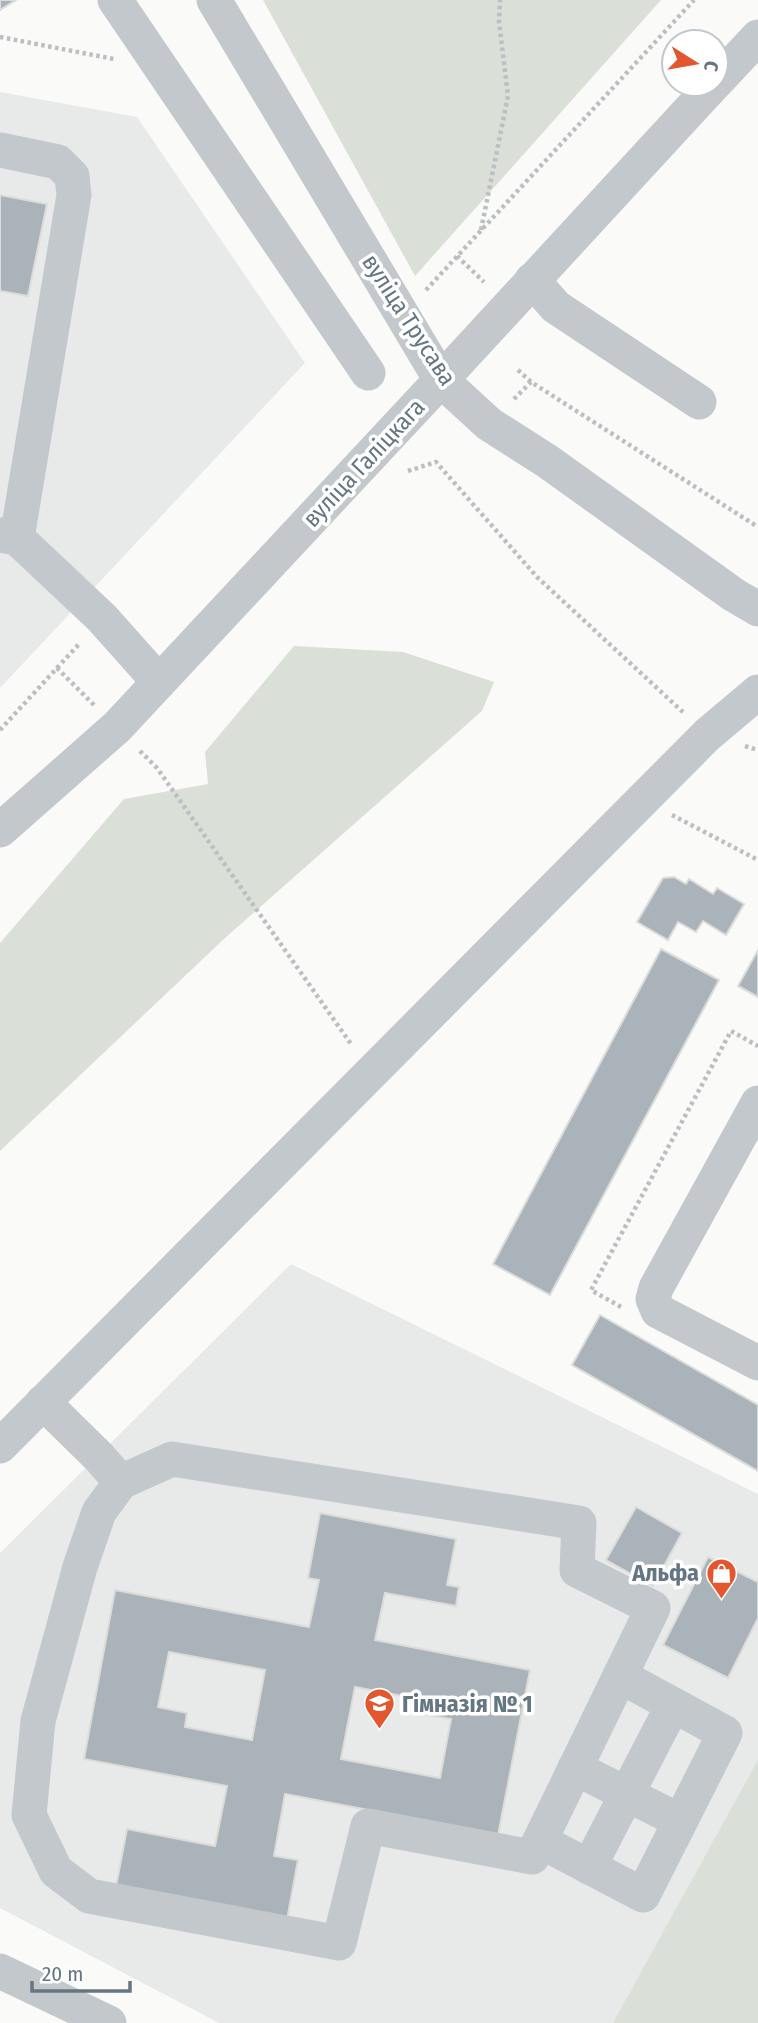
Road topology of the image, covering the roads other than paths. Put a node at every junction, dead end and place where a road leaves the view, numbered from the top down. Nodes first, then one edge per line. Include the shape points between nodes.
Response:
1 (116, 0) edge
2 (214, 0) edge
3 (758, 37) edge
4 (730, 67) edge
5 (701, 98) edge
6 (0, 150) edge
7 (532, 280) junction
8 (368, 373) dead end
9 (442, 380) junction
10 (699, 402) dead end
11 (8, 537) edge
12 (758, 610) edge
13 (159, 682) junction
14 (758, 692) edge
15 (0, 830) edge
16 (758, 1103) edge
17 (758, 1363) edge
18 (43, 1402) junction
19 (0, 1446) edge
20 (121, 1482) junction
21 (620, 1676) junction
22 (673, 1705) junction
23 (575, 1768) junction
24 (627, 1792) junction
25 (680, 1821) junction
26 (540, 1841) junction
27 (589, 1867) junction
28 (0, 1971) edge
29 (109, 2023) edge

1 - 8 street
2 - 9 street, вуліца Трусава
3 - 4 street, вуліца Галіцкага
5 - 7 street, вуліца Галіцкага
6 - 11 street via 58,162 72,176 74,195
7 - 9 street, вуліца Галіцкага
7 - 10 street via 555,307
9 - 12 street, вуліца Трусава via 489,424
9 - 13 street, вуліца Галіцкага
11 - 13 street via 102,618
13 - 15 street, вуліца Галіцкага via 117,727
14 - 18 street via 707,735
16 - 17 street via 653,1299 658,1311
18 - 19 street
18 - 20 street
20 - 21 street via 172,1460 579,1523 577,1570 653,1608
20 - 26 street via 99,1511 38,1721 29,1815 56,1871 89,1896 339,1943 368,1826 532,1857
21 - 22 street
21 - 23 street
22 - 24 street
22 - 25 street via 725,1733
23 - 24 street
23 - 26 street
24 - 25 street
24 - 27 street
25 - 27 street via 643,1895
26 - 27 street
28 - 29 street

